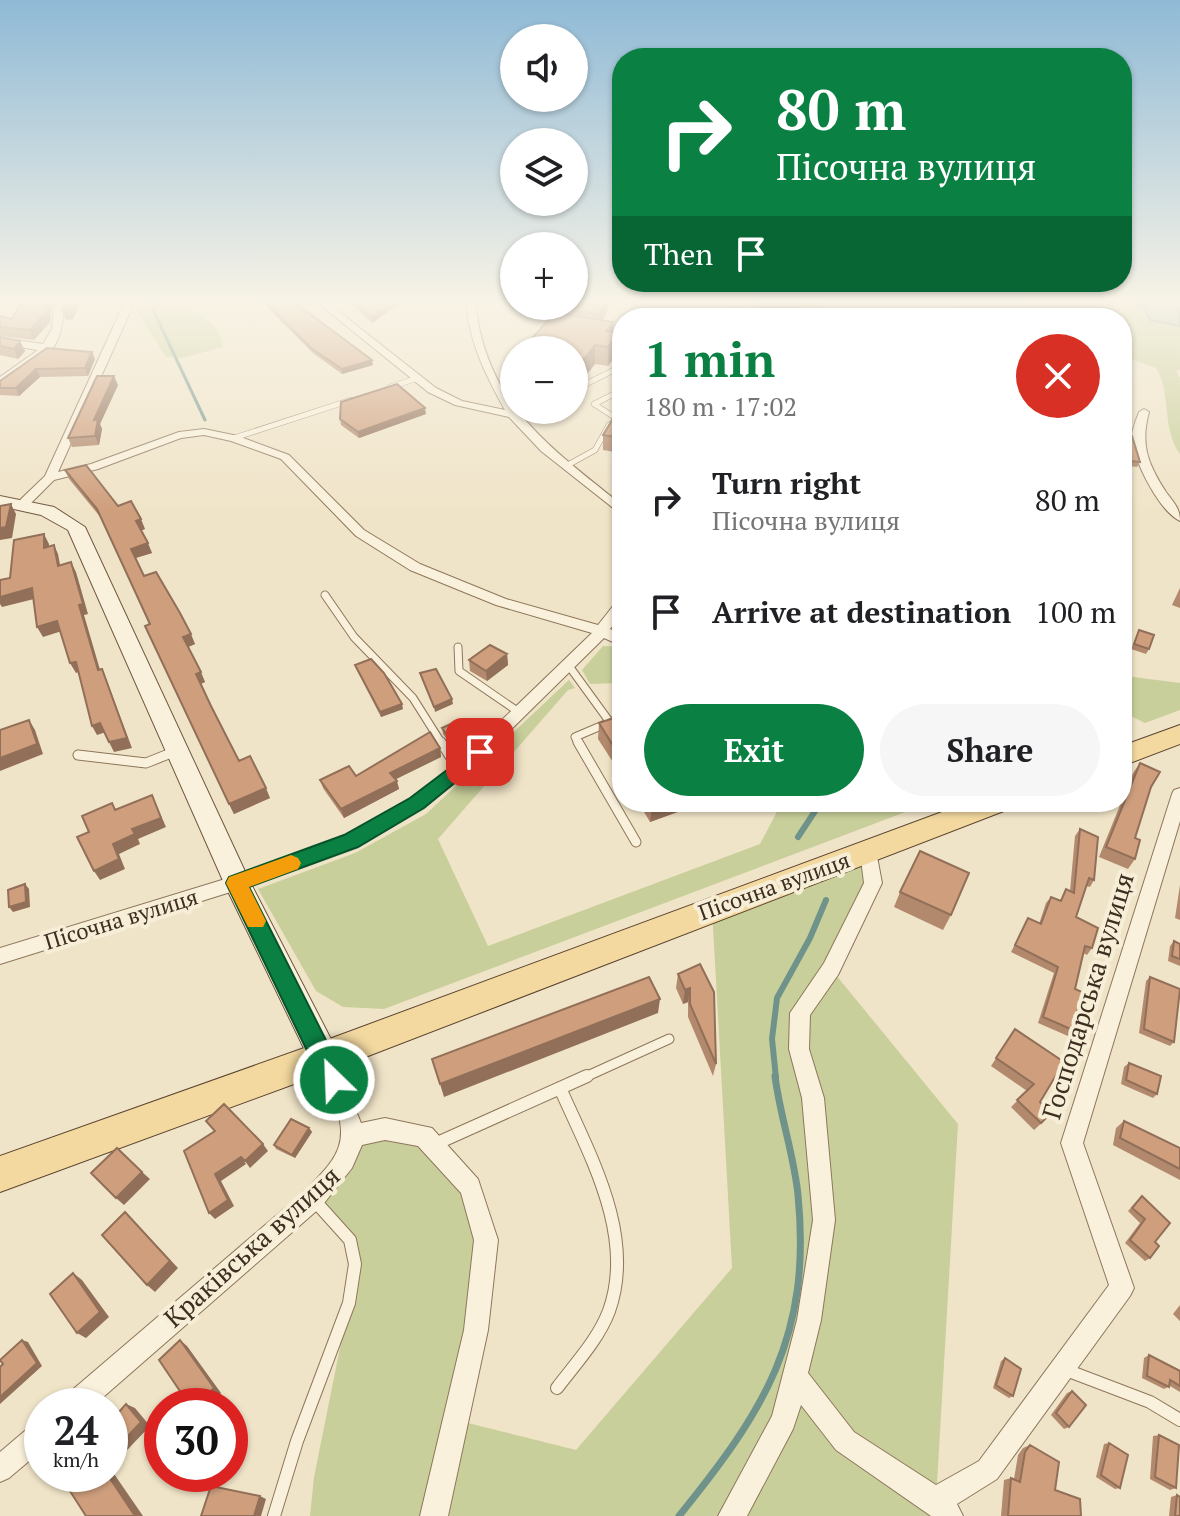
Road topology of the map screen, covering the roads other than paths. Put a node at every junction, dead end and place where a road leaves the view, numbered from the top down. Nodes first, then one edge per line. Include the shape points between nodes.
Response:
1 (99, 370) edge
2 (404, 370) edge
3 (487, 370) edge
4 (612, 371) edge
5 (415, 379) junction
6 (588, 383) edge
7 (385, 389) edge
8 (500, 392) edge
9 (612, 395) edge
10 (355, 399) edge
11 (500, 412) edge
12 (1144, 412) dead end
13 (612, 416) edge
14 (522, 424) edge
15 (612, 424) edge
16 (234, 438) junction
17 (566, 466) junction
18 (50, 477) junction
19 (12, 503) edge
20 (612, 503) edge
21 (1180, 517) edge
22 (325, 595) dead end
23 (612, 618) edge
24 (602, 631) junction
25 (612, 636) edge
26 (458, 647) dead end
27 (569, 666) junction
28 (521, 714) junction
29 (612, 720) edge
30 (609, 721) junction
31 (1180, 734) edge
32 (177, 751) junction
33 (1132, 752) edge
34 (78, 755) dead end
35 (459, 771) junction
36 (1180, 794) edge
37 (612, 801) edge
38 (619, 812) edge
39 (948, 812) edge
40 (636, 842) dead end
41 (869, 851) junction
42 (237, 883) junction
43 (0, 956) edge
44 (669, 1039) dead end
45 (324, 1057) junction
46 (560, 1088) junction
47 (354, 1136) junction
48 (432, 1145) junction
49 (0, 1174) edge
50 (313, 1199) junction
51 (1062, 1368) junction
52 (795, 1377) junction
53 (94, 1388) edge
54 (557, 1388) dead end
55 (1180, 1420) edge
56 (24, 1448) edge
57 (0, 1469) edge
58 (942, 1508) edge
59 (274, 1516) edge
60 (434, 1516) edge
61 (732, 1516) edge

1 - 18 street
2 - 5 street
3 - 8 street
4 - 6 lane
5 - 7 lane
5 - 11 street via 459,403
9 - 13 lane via 594,404
10 - 16 lane
12 - 21 street via 1140,444 1159,490
14 - 17 street
15 - 17 lane via 595,450
16 - 18 street via 204,432 179,435 94,467
16 - 24 street via 285,457 360,533 415,567 501,602
17 - 20 street
18 - 19 street
19 - 32 street via 61,515 76,527
22 - 35 lane via 334,614 414,700
23 - 24 street, Пісочна вулиця
24 - 25 street
24 - 27 street, Пісочна вулиця
26 - 28 lane via 459,671
27 - 28 street, Пісочна вулиця
27 - 30 lane
28 - 35 street, Пісочна вулиця
29 - 30 lane
30 - 37 lane via 575,737
31 - 33 main road
32 - 34 lane via 146,763
32 - 42 street
35 - 42 street, Пісочна вулиця via 417,803 351,841
36 - 51 street, Господарська вулиця via 1072,1143 1122,1288
38 - 40 lane
39 - 41 main road, Пісочна вулиця
41 - 45 main road, Пісочна вулиця
41 - 52 street via 873,883 831,969 800,1013 799,1049 813,1098 824,1220
42 - 43 street, Пісочна вулиця
42 - 45 street
44 - 46 lane
45 - 47 street
45 - 49 main road, Пісочна вулиця
46 - 48 lane
46 - 54 lane via 608,1203 618,1272 608,1313
47 - 48 street via 385,1129 424,1136
47 - 50 street, Краківська вулиця via 343,1168
48 - 60 street via 470,1187 486,1240 476,1330
50 - 53 street, Краківська вулиця
50 - 59 lane via 350,1240 355,1264 349,1303
51 - 55 lane via 1150,1402
51 - 58 street, Господарська вулиця via 988,1470
52 - 58 street via 845,1441
52 - 61 street via 784,1420
56 - 57 street

